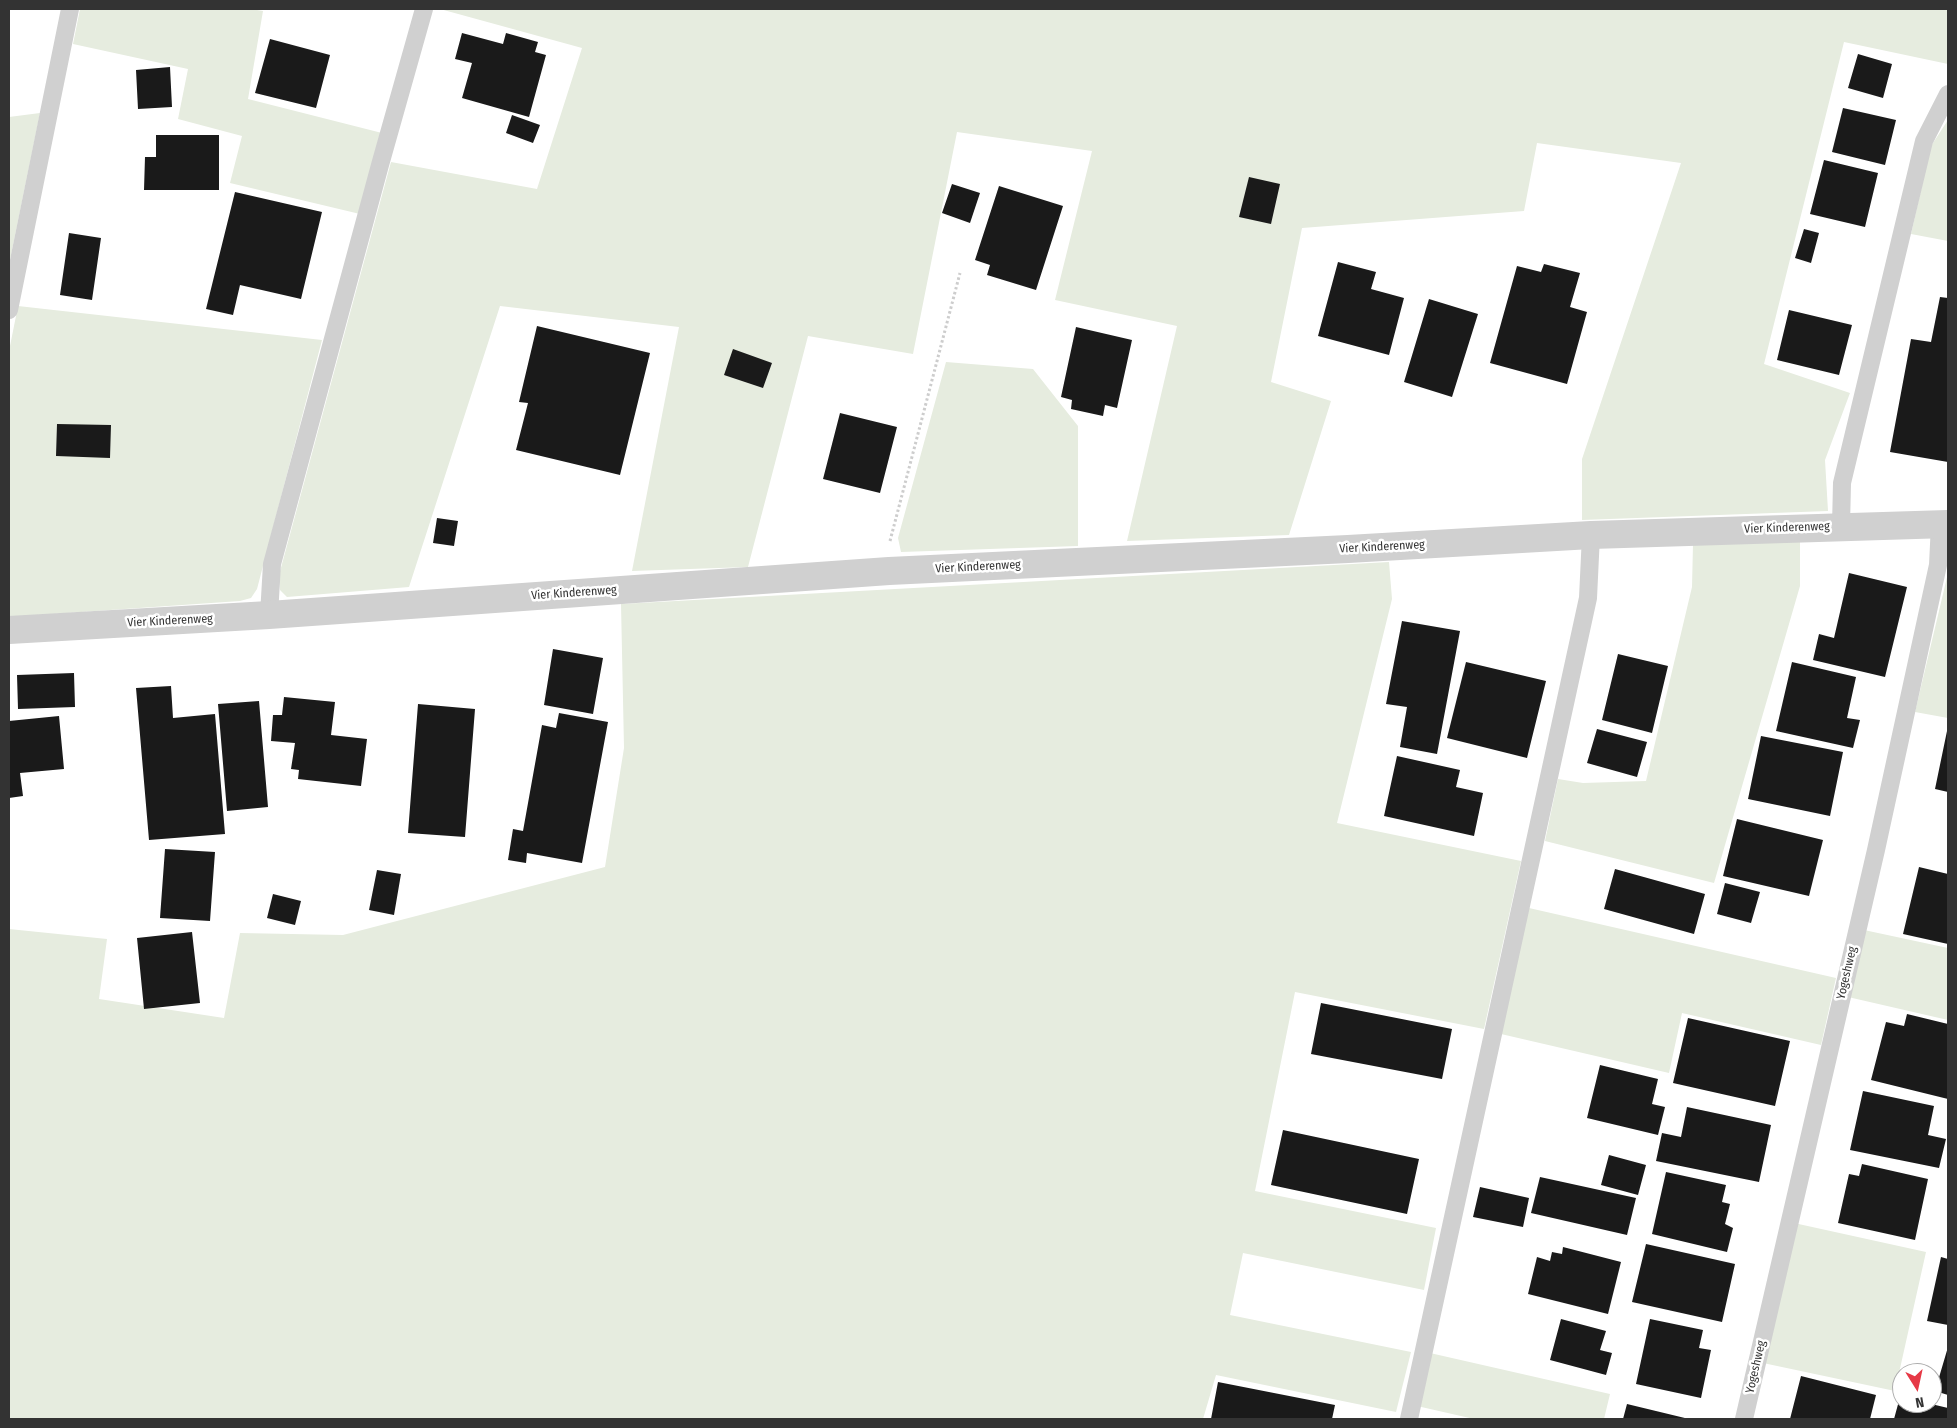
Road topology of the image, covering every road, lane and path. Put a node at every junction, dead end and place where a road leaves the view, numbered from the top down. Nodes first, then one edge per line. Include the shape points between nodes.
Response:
1 (70, 9) edge
2 (424, 9) edge
3 (1948, 94) edge
4 (960, 273) dead end
5 (9, 310) edge
6 (1944, 524) edge
7 (1841, 526) junction
8 (1591, 535) junction
9 (889, 571) junction
10 (268, 614) junction
11 (9, 630) edge
12 (1410, 1419) edge
13 (1744, 1419) edge

1 - 5 lane
2 - 10 lane via 272,564
3 - 7 lane via 1924,141 1842,483
4 - 9 path via 890,535
6 - 7 street, Vier Kinderenweg
6 - 13 lane, Yogeshweg via 1938,565 1871,869
7 - 8 street, Vier Kinderenweg
8 - 9 street, Vier Kinderenweg
8 - 12 lane via 1588,598
9 - 10 street, Vier Kinderenweg
10 - 11 street, Vier Kinderenweg

